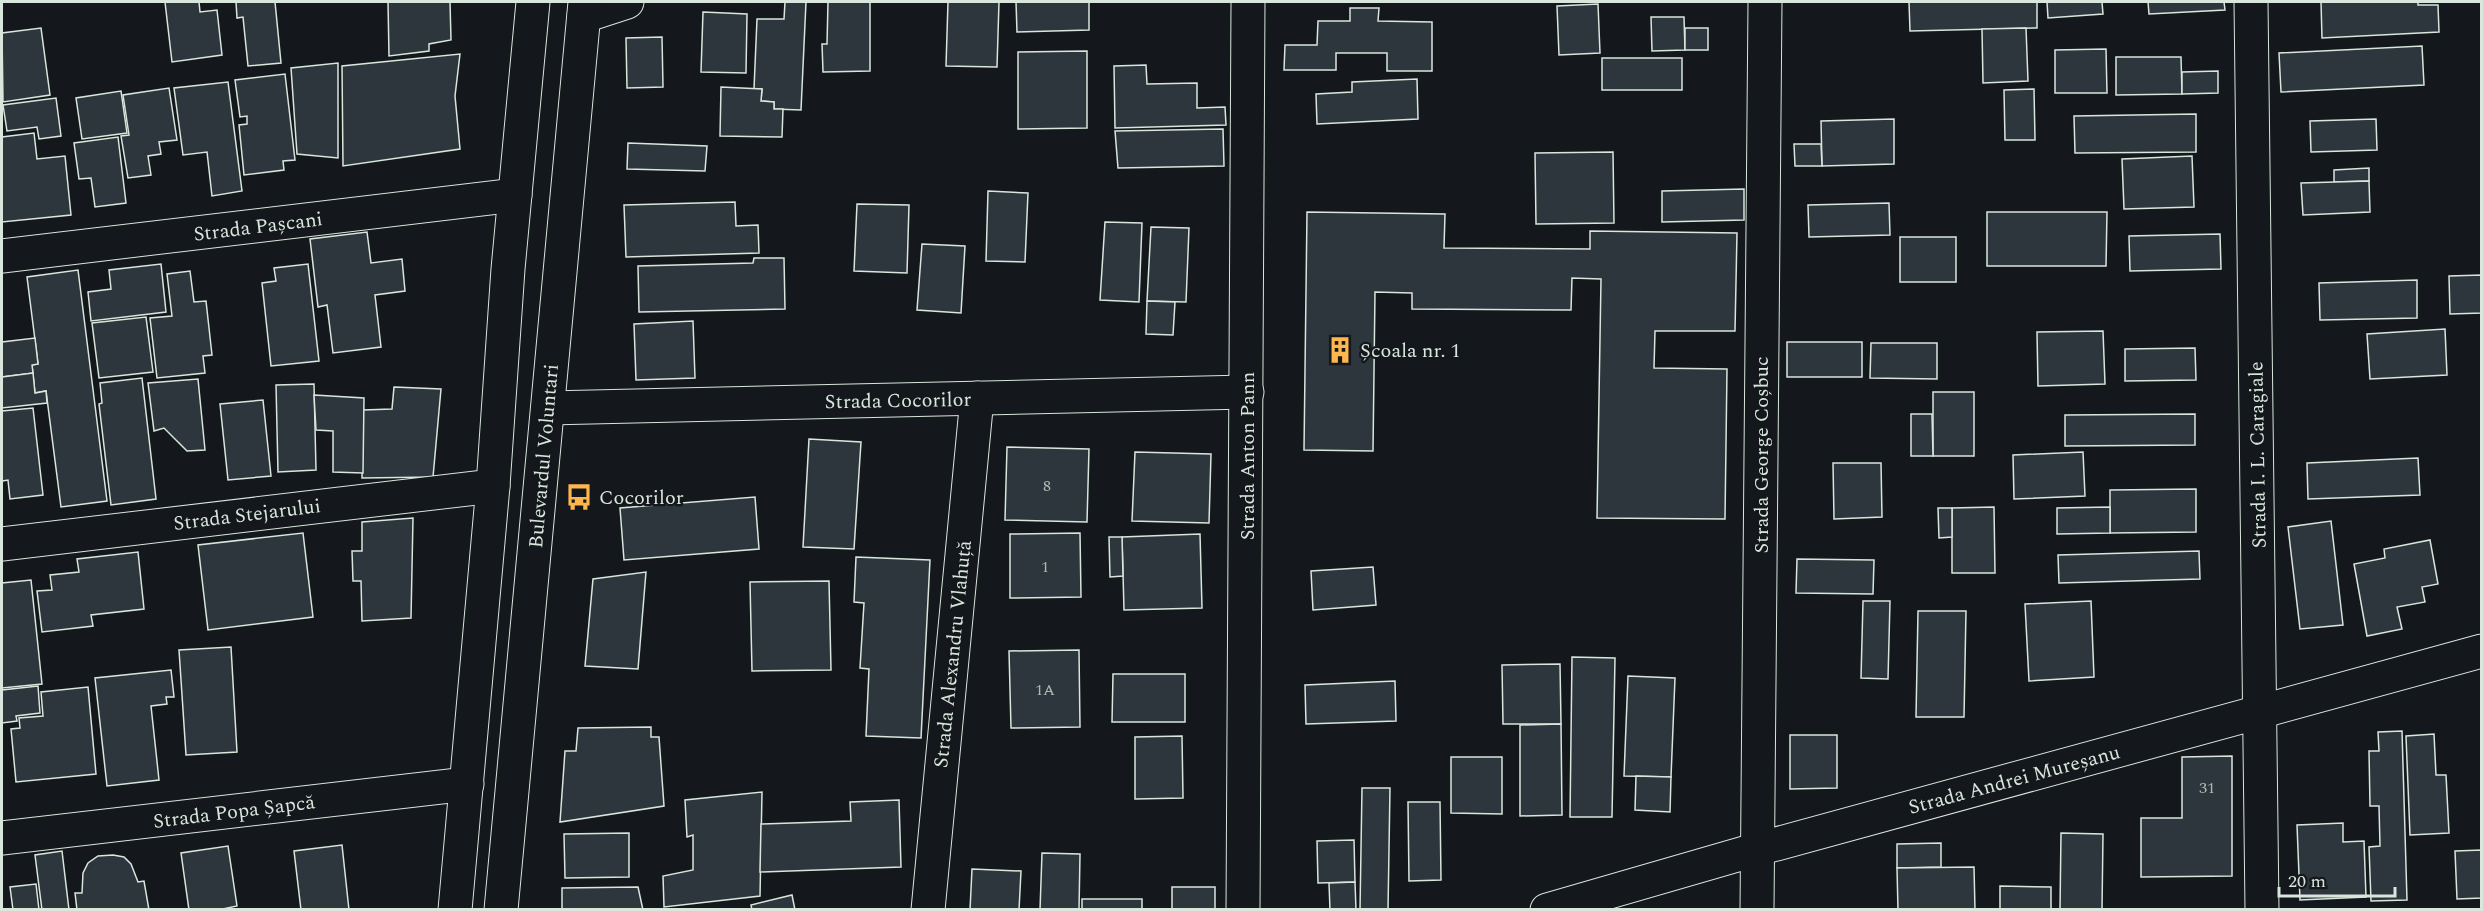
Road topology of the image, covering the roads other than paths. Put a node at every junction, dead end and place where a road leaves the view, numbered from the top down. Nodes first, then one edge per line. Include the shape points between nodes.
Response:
1 (533, 2) edge
2 (627, 2) edge
3 (1248, 2) edge
4 (1765, 2) edge
5 (2251, 2) edge
6 (584, 9) edge
7 (514, 195) junction
8 (2, 256) edge
9 (1247, 392) junction
10 (977, 398) junction
11 (548, 408) junction
12 (493, 486) junction
13 (2, 544) edge
14 (2481, 651) edge
15 (2260, 712) junction
16 (467, 784) junction
17 (2, 838) edge
18 (1758, 849) junction
19 (455, 909) edge
20 (501, 909) edge
21 (928, 909) edge
22 (1243, 909) edge
23 (1546, 909) edge
24 (1757, 909) edge
25 (2262, 909) edge

1 - 7 main road
2 - 6 main road
3 - 9 main road, Strada Anton Pann
4 - 18 main road, Strada George Coșbuc
5 - 15 main road, Strada I. L. Caragiale
6 - 11 main road, Bulevardul Voluntari
7 - 8 main road, Strada Pașcani
7 - 12 main road
9 - 10 main road, Strada Cocorilor
9 - 22 main road, Strada Anton Pann
10 - 11 main road, Strada Cocorilor
10 - 21 main road, Strada Alexandru Vlahuță
11 - 20 main road, Bulevardul Voluntari
12 - 13 main road, Strada Stejarului
12 - 16 main road
14 - 15 main road, Strada Andrei Mureșanu
15 - 18 main road, Strada Andrei Mureșanu
15 - 25 main road, Strada I. L. Caragiale
16 - 17 main road, Strada Popa Șapcă
16 - 19 main road
18 - 23 main road, Strada Andrei Mureșanu
18 - 24 main road, Strada George Coșbuc

